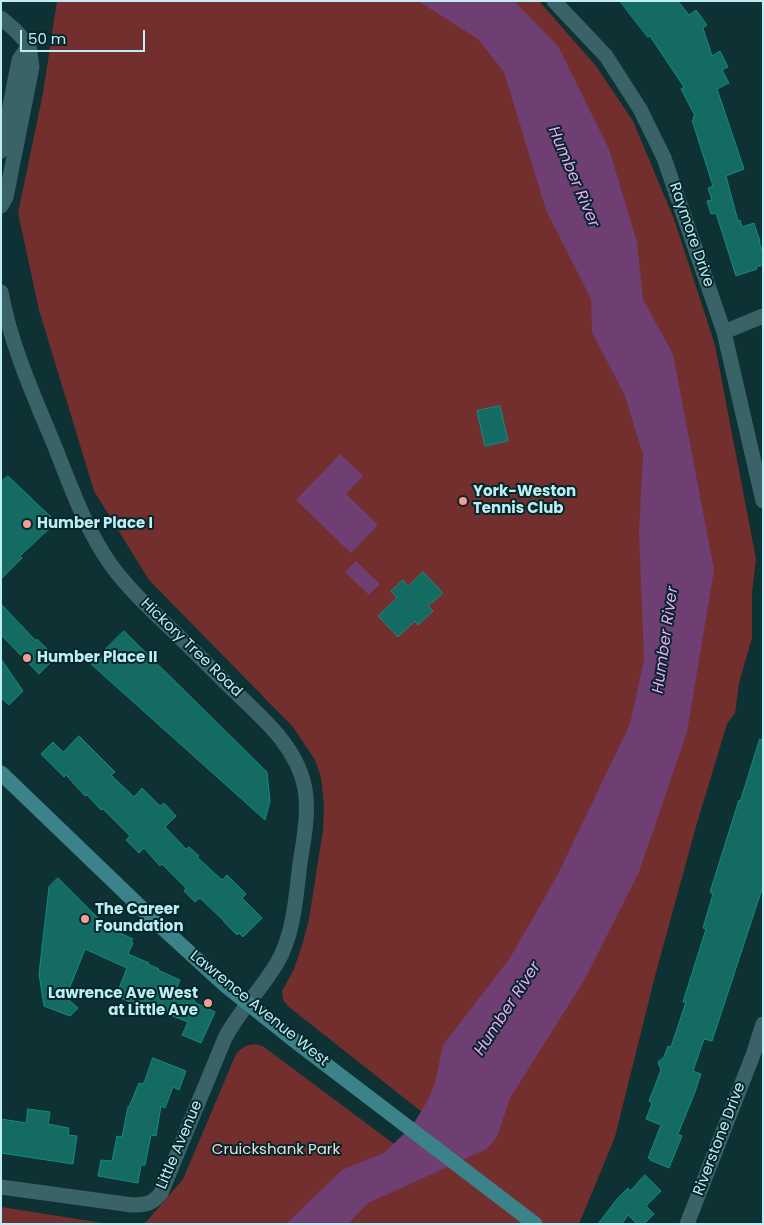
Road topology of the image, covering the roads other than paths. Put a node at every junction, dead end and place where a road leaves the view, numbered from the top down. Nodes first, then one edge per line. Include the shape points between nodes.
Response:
1 (554, 1) edge
2 (1, 18) edge
3 (29, 45) junction
4 (1, 151) edge
5 (1, 206) edge
6 (1, 292) edge
7 (763, 316) edge
8 (724, 332) junction
9 (763, 501) edge
10 (1, 773) edge
11 (248, 1004) junction
12 (763, 1024) edge
13 (1, 1187) edge
14 (534, 1224) edge
15 (686, 1224) edge

1 - 8 street, Raymore Drive via 606,56 640,109 664,158
2 - 3 street
3 - 4 street via 19,60
3 - 5 street via 32,67 6,197
6 - 11 street, Hickory Tree Road via 18,357 96,542 142,601 276,733 292,753 302,778 305,826 289,930 277,963
7 - 8 street
8 - 9 street, Raymore Drive
10 - 11 main road, Lawrence Avenue West via 175,940
11 - 13 street, Little Avenue via 225,1038 156,1200 132,1206
11 - 14 main road, Lawrence Avenue West
12 - 15 street, Riverstone Drive

